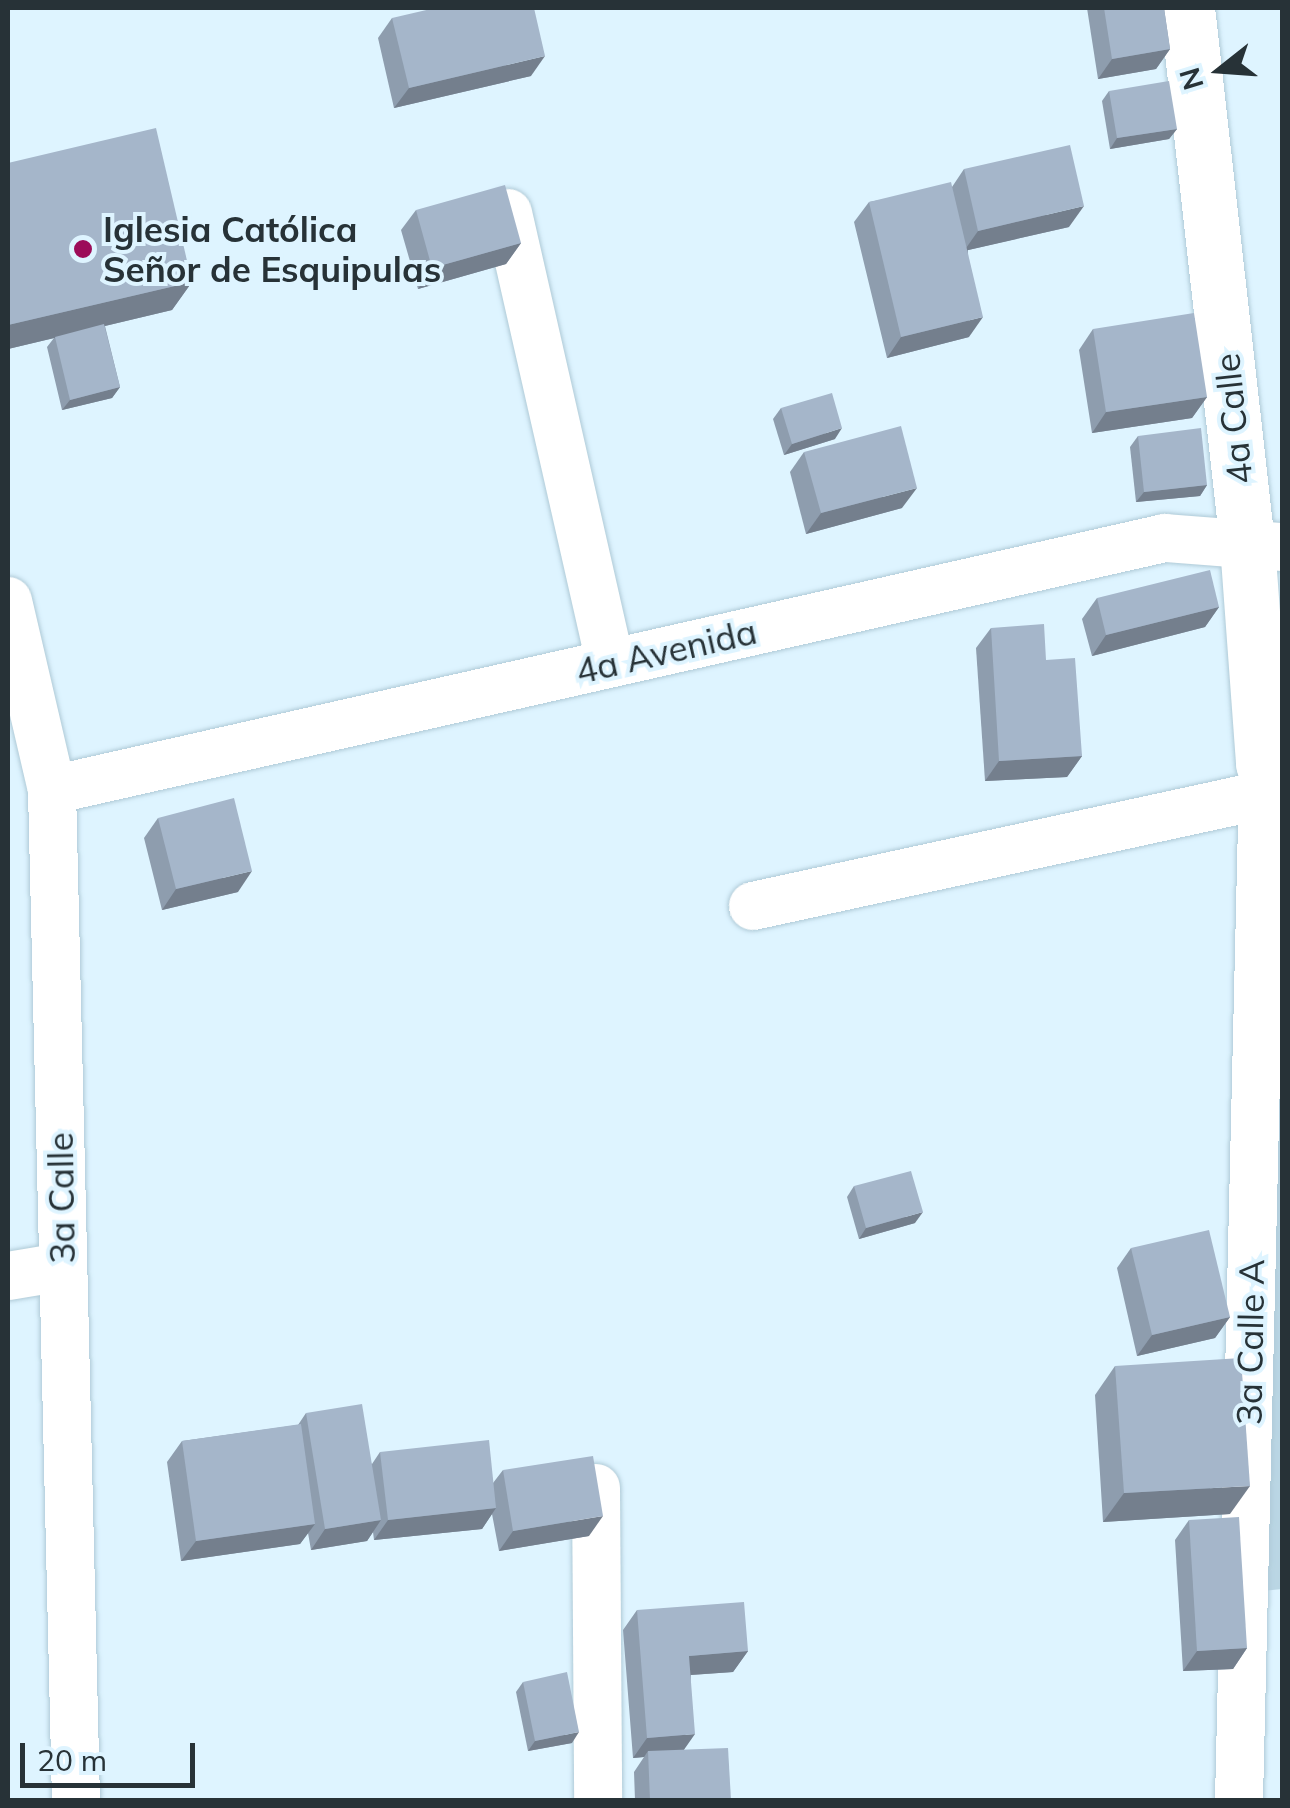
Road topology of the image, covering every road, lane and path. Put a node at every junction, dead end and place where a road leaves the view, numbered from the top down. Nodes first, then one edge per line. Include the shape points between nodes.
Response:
1 (1187, 8) edge
2 (508, 214) edge
3 (1265, 546) edge
4 (8, 602) edge
5 (610, 663) junction
6 (52, 790) junction
7 (1270, 796) edge
8 (753, 906) dead end
9 (62, 1267) junction
10 (8, 1276) edge
11 (596, 1488) edge
12 (76, 1800) edge
13 (598, 1800) edge
14 (1240, 1800) edge

1 - 3 street, 4a Calle
2 - 5 street
3 - 5 street, 4a Avenida via 1165,538
3 - 7 street, 4a Calle
4 - 6 street, 3a Calle
5 - 6 street, 4a Avenida
6 - 9 street, 3a Calle
7 - 8 street
7 - 14 street, 3a Calle A
9 - 10 street
9 - 12 street, 3a Calle
11 - 13 street

